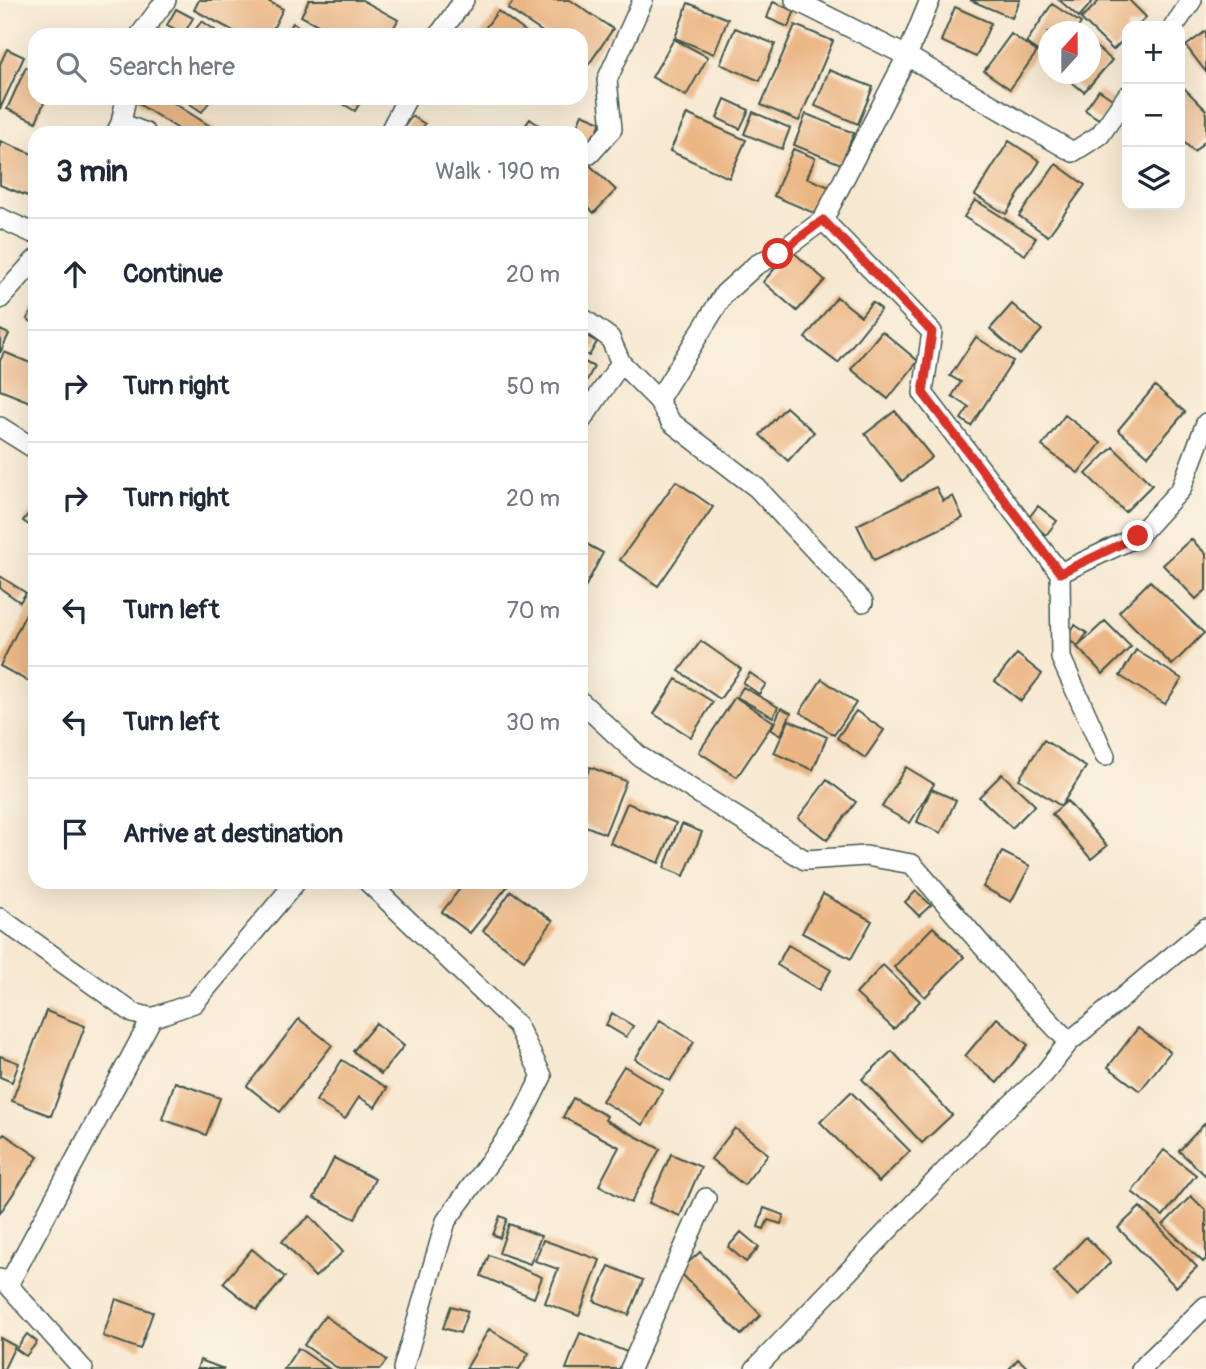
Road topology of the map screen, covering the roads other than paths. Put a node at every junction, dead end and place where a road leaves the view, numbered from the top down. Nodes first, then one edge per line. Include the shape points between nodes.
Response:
1 (166, 0) edge
2 (464, 0) edge
3 (643, 0) edge
4 (795, 0) edge
5 (930, 0) edge
6 (1192, 0) edge
7 (1177, 21) edge
8 (145, 28) edge
9 (444, 28) edge
10 (907, 56) junction
11 (1122, 103) edge
12 (124, 105) edge
13 (403, 105) edge
14 (119, 126) edge
15 (393, 126) edge
16 (590, 153) dead end
17 (0, 218) edge
18 (823, 220) junction
19 (28, 231) edge
20 (28, 268) edge
21 (0, 299) edge
22 (588, 322) edge
23 (621, 363) junction
24 (658, 400) junction
25 (588, 411) edge
26 (1206, 423) edge
27 (0, 427) edge
28 (28, 445) edge
29 (1060, 573) junction
30 (863, 602) dead end
31 (588, 709) edge
32 (1105, 756) dead end
33 (290, 889) edge
34 (375, 889) edge
35 (0, 918) edge
36 (1206, 928) edge
37 (152, 1018) junction
38 (1069, 1042) junction
39 (706, 1198) dead end
40 (4, 1282) edge
41 (1206, 1306) edge
42 (83, 1369) edge
43 (403, 1369) edge
44 (630, 1369) edge
45 (755, 1369) edge
46 (1141, 1369) edge

1 - 8 street
2 - 9 street
3 - 16 street via 607,79 612,129
4 - 10 street
5 - 10 street
6 - 7 street
10 - 11 street via 1073,152 1100,135
10 - 18 street
12 - 14 street
13 - 15 street
17 - 19 street
18 - 24 street via 724,294
18 - 29 street via 932,332 923,393
20 - 21 street
22 - 23 street via 610,338
23 - 24 street
23 - 25 street
24 - 30 street via 671,422 757,488
26 - 29 street via 1181,489 1138,536
27 - 28 street
29 - 32 street via 1061,658
31 - 38 street via 639,756 805,860 866,856 912,864
33 - 37 street via 194,1003
34 - 43 street via 517,1025 542,1076 520,1120 446,1221
35 - 37 street via 133,1013
36 - 38 street
37 - 40 street
38 - 45 street
39 - 44 street
40 - 42 street
41 - 46 street

